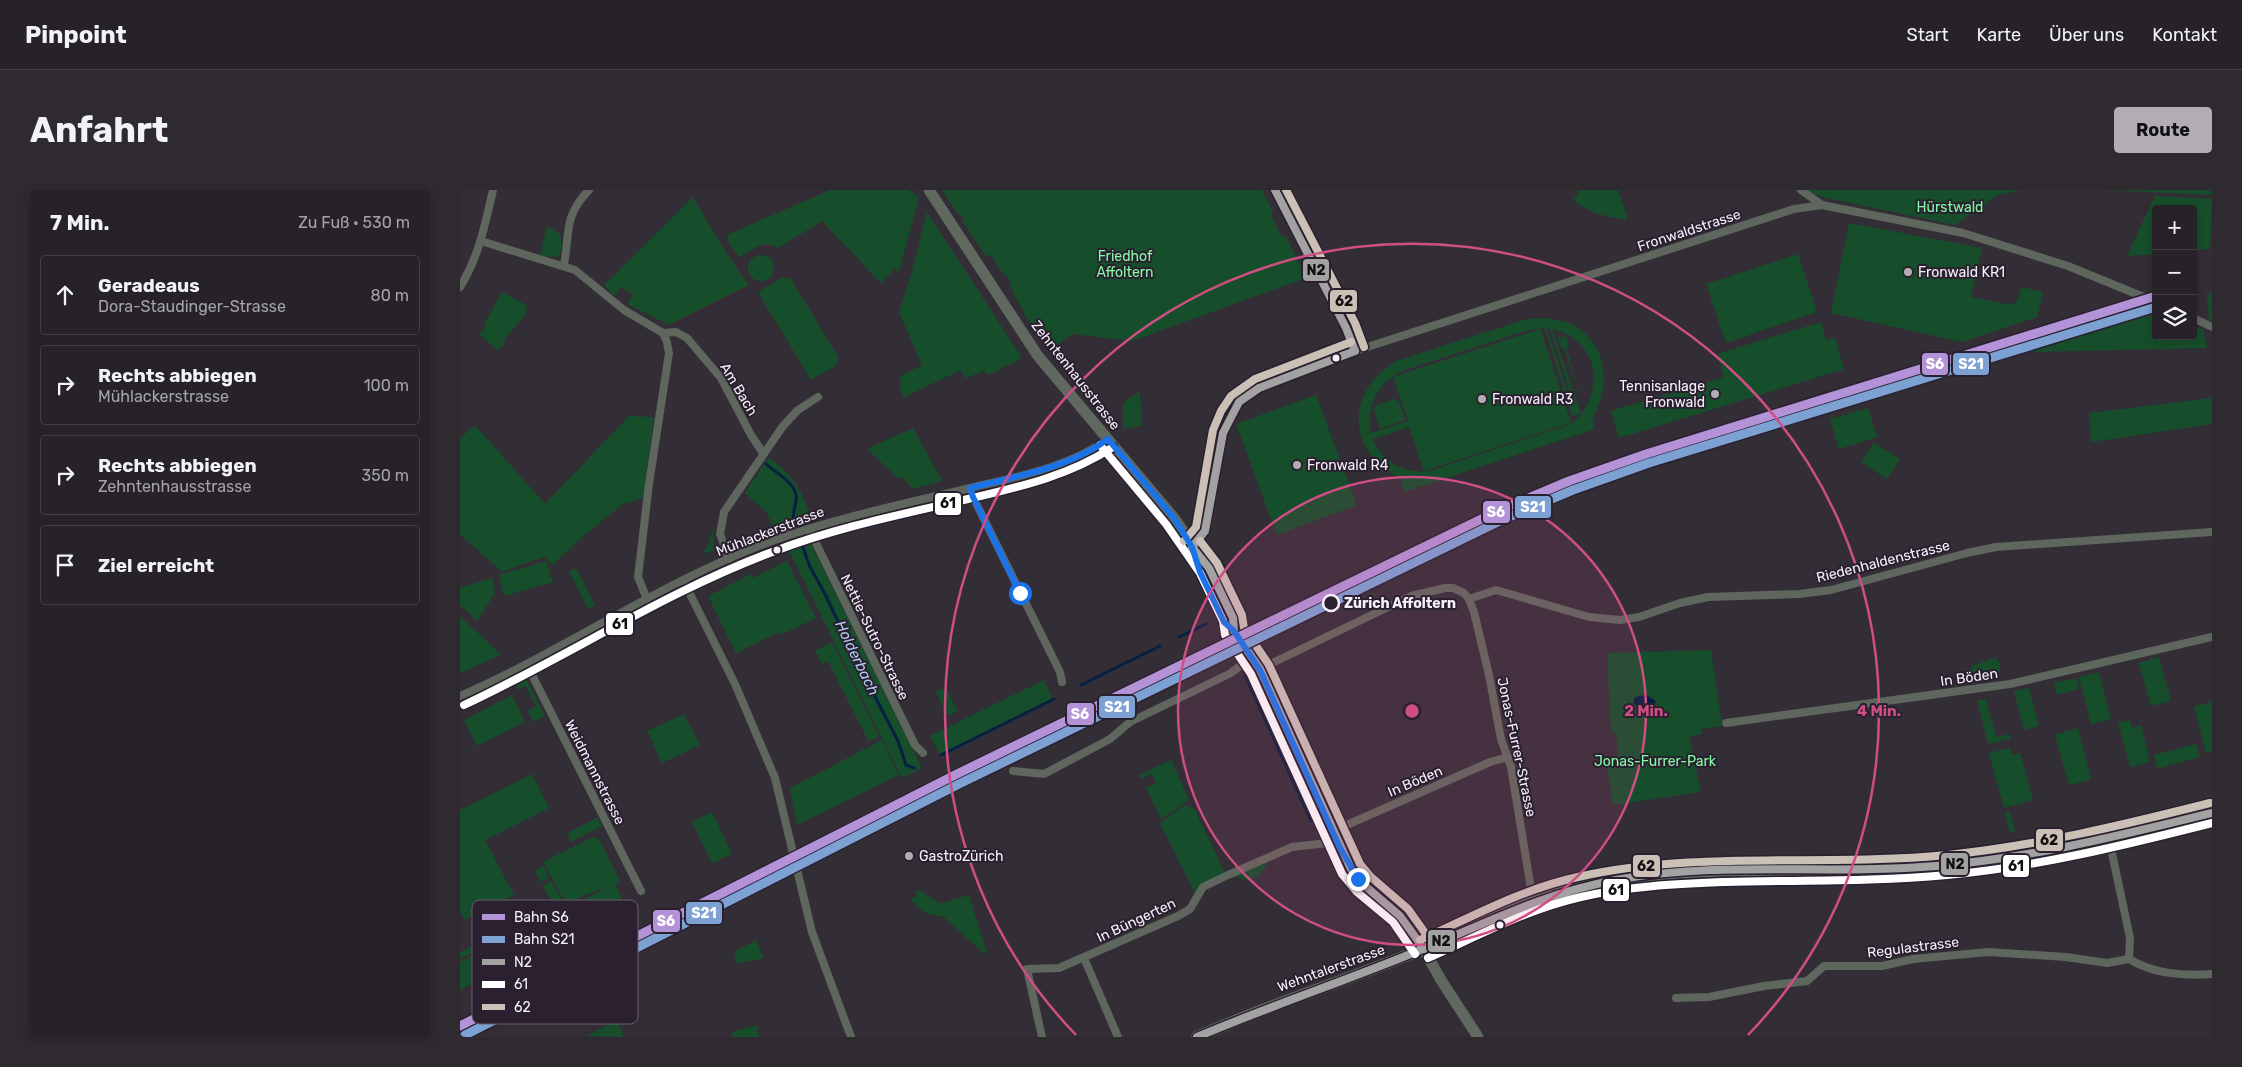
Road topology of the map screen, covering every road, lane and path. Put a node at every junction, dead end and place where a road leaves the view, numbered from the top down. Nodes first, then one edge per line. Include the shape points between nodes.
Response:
1 (492, 190) edge
2 (589, 190) edge
3 (929, 190) edge
4 (1275, 190) edge
5 (1801, 190) edge
6 (1822, 205) junction
7 (481, 241) junction
8 (564, 265) junction
9 (460, 287) edge
10 (2152, 300) edge
11 (2197, 320) edge
12 (2212, 327) edge
13 (662, 332) junction
14 (1355, 351) junction
15 (818, 397) dead end
16 (1108, 439) junction
17 (763, 453) junction
18 (970, 488) junction
19 (809, 529) junction
20 (2212, 532) edge
21 (1192, 547) junction
22 (728, 559) junction
23 (683, 580) junction
24 (647, 599) junction
25 (1469, 600) junction
26 (2212, 637) edge
27 (1252, 657) junction
28 (528, 665) junction
29 (1260, 669) junction
30 (1062, 682) dead end
31 (460, 696) edge
32 (1726, 723) dead end
33 (924, 753) dead end
34 (1508, 757) junction
35 (1013, 771) dead end
36 (2212, 813) edge
37 (1334, 835) junction
38 (2109, 838) junction
39 (640, 890) dead end
40 (1533, 901) junction
41 (1424, 949) junction
42 (1084, 958) junction
43 (2128, 959) junction
44 (2212, 974) edge
45 (1676, 998) dead end
46 (852, 1037) edge
47 (1042, 1037) edge
48 (1118, 1037) edge
49 (1196, 1037) edge
50 (1478, 1037) edge

1 - 7 street
2 - 8 street via 573,213 566,231
3 - 16 street, Zehntenhausstrasse via 1038,356
4 - 14 street
5 - 6 street
6 - 10 street, Fronwaldstrasse via 1963,233 2068,266
6 - 14 street, Fronwaldstrasse via 1783,212
7 - 8 street, Am Bach
7 - 9 street
8 - 13 street, Am Bach via 575,270 624,310
11 - 12 street
13 - 17 street, Am Bach via 676,332 687,338 715,371
13 - 24 street via 669,354 638,577
14 - 21 street, Fronwaldstrasse via 1259,388 1239,402 1223,432 1206,531
15 - 17 street via 788,420
16 - 18 street, Mühlackerstrasse via 1042,470
16 - 21 street, Zehntenhausstrasse via 1174,518
17 - 22 street via 721,519 721,540
18 - 19 street, Mühlackerstrasse
18 - 30 street
19 - 22 street, Mühlackerstrasse
19 - 33 street, Nettie-Sutro-Strasse via 915,745
20 - 25 street, Riedenhaldenstrasse via 1996,547 1967,552 1832,590 1708,597 1638,618 1620,620 1590,617 1496,590
21 - 27 street, Zehntenhausstrasse via 1209,568 1233,618 1234,631
22 - 23 street, Mühlackerstrasse
23 - 24 street, Mühlackerstrasse
23 - 46 street via 735,684 774,778 812,932
24 - 28 street, Mühlackerstrasse
25 - 29 street via 1464,593 1453,588 1417,594
25 - 34 street, Jonas-Furrer-Strasse
26 - 32 street, In Böden via 2010,684
27 - 29 street, Zehntenhausstrasse
27 - 35 street via 1231,673 1130,722 1110,739 1044,774
28 - 31 street, Mühlackerstrasse
28 - 39 street, Weidmannstrasse
29 - 37 street, Zehntenhausstrasse
34 - 37 street, In Böden via 1490,762
34 - 40 street, Jonas-Furrer-Strasse via 1517,791
36 - 38 main road, Wehntalerstrasse
37 - 41 street, Zehntenhausstrasse via 1358,879 1401,917
37 - 42 street, In Büngerten via 1328,843 1292,847 1228,874 1203,887 1190,909 1178,916
38 - 40 main road, Wehntalerstrasse via 2011,858 1923,867 1705,872 1632,878 1581,886
38 - 43 street via 2130,938
40 - 41 main road, Wehntalerstrasse
41 - 49 main road, Wehntalerstrasse via 1273,1004
41 - 50 street, Zehntenhausstrasse
42 - 47 street, In Büngerten via 1059,968 1027,969
42 - 48 street
43 - 44 street via 2160,972 2185,976
43 - 45 street, Regulastrasse via 2107,963 2024,953 1962,953 1882,966 1824,966 1807,981 1709,998

